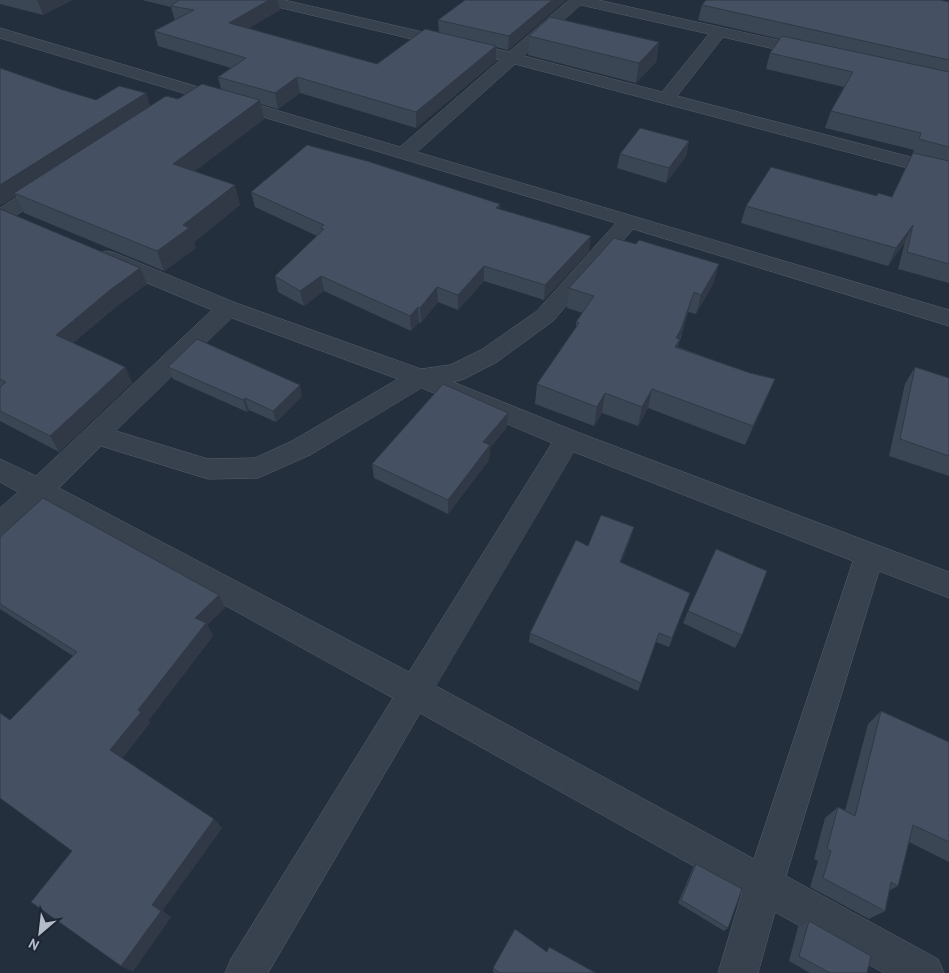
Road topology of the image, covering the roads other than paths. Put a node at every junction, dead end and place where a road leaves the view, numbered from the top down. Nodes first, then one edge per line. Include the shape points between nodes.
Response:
1 (265, 0) edge
2 (578, 0) edge
3 (719, 32) junction
4 (0, 33) edge
5 (825, 55) edge
6 (512, 58) junction
7 (193, 91) junction
8 (666, 99) junction
9 (177, 102) edge
10 (403, 154) junction
11 (949, 173) edge
12 (63, 176) edge
13 (2, 214) edge
14 (629, 221) junction
15 (29, 225) edge
16 (82, 248) edge
17 (228, 308) junction
18 (949, 318) edge
19 (420, 378) junction
20 (97, 435) junction
21 (568, 439) junction
22 (0, 469) edge
23 (38, 491) junction
24 (0, 525) edge
25 (870, 554) junction
26 (949, 584) edge
27 (416, 694) junction
28 (764, 885) junction
29 (244, 973) edge
30 (738, 973) edge
31 (924, 973) edge

1 - 6 street
2 - 3 street
2 - 6 street
3 - 5 street
3 - 8 street
4 - 7 street
6 - 8 street
6 - 10 street
7 - 9 street
7 - 10 street
8 - 11 street
10 - 14 street
12 - 13 street
13 - 15 street
14 - 18 street
14 - 19 street via 546,316 489,356 455,373
16 - 17 street
17 - 19 street
17 - 20 street
19 - 20 street via 301,448 258,468 208,469
19 - 21 street
20 - 23 street
21 - 25 street
21 - 27 street
22 - 23 street
23 - 24 street
23 - 27 street
25 - 26 street
25 - 28 street
27 - 28 street
27 - 29 street
28 - 30 street
28 - 31 street

